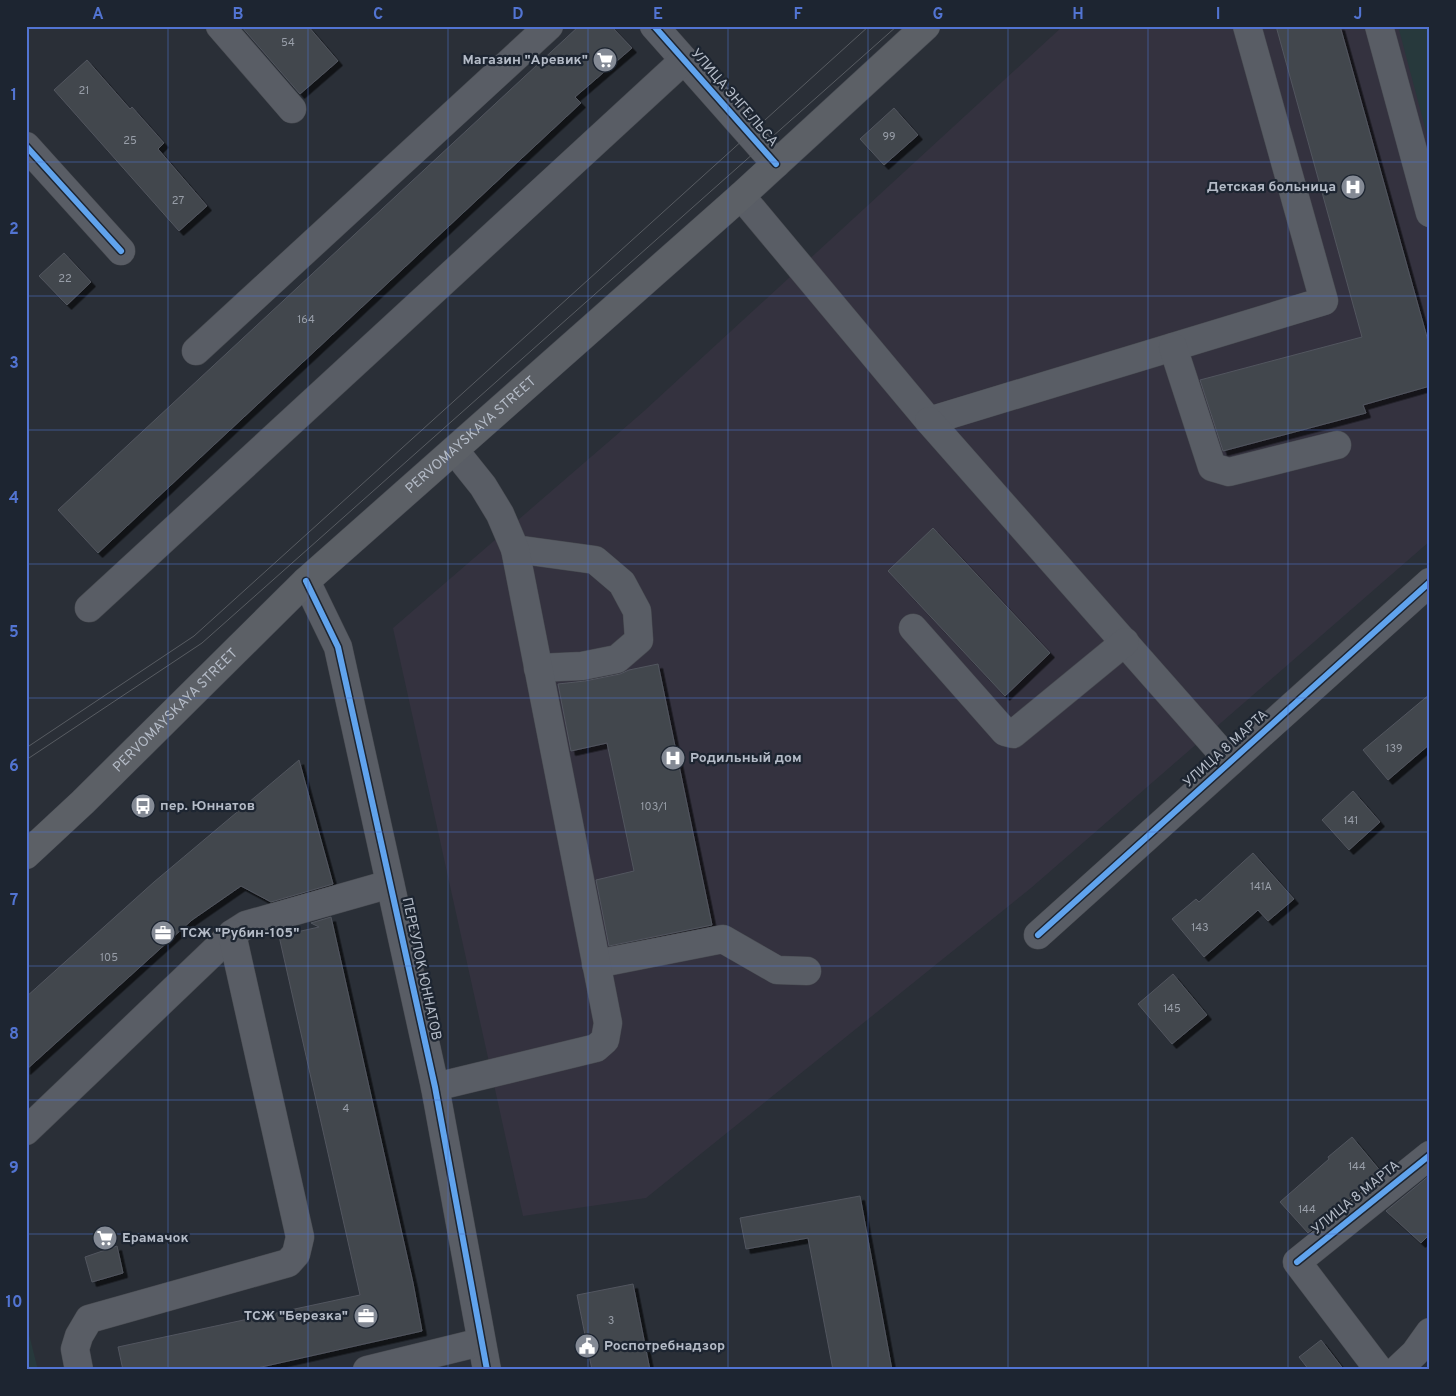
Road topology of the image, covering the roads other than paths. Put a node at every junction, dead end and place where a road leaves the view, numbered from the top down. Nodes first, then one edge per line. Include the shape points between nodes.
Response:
1 (220, 26) edge
2 (549, 26) edge
3 (654, 26) edge
4 (926, 26) edge
5 (1247, 26) edge
6 (1379, 26) edge
7 (684, 60) junction
8 (292, 109) dead end
9 (26, 146) edge
10 (776, 164) junction
11 (741, 196) junction
12 (1430, 213) edge
13 (121, 251) dead end
14 (1173, 347) junction
15 (196, 351) dead end
16 (929, 421) junction
17 (1337, 445) dead end
18 (455, 451) junction
19 (515, 550) junction
20 (306, 581) junction
21 (1430, 582) edge
22 (89, 608) dead end
23 (913, 628) dead end
24 (1124, 642) junction
25 (538, 668) junction
26 (1230, 762) junction
27 (26, 855) edge
28 (390, 884) junction
29 (232, 934) junction
30 (1038, 935) dead end
31 (596, 964) junction
32 (807, 971) dead end
33 (434, 1087) junction
34 (26, 1131) edge
35 (1430, 1155) edge
36 (1430, 1332) edge
37 (481, 1342) junction
38 (79, 1370) edge
39 (367, 1370) edge
40 (487, 1370) edge
41 (1379, 1370) edge
42 (1396, 1370) edge

1 - 8 street
2 - 15 street
3 - 7 street, УЛИЦА ЭНГЕЛЬСА
4 - 10 main road, PERVOMAYSKAYA STREET
5 - 14 street via 1324,301
6 - 12 street
7 - 10 street, УЛИЦА ЭНГЕЛЬСА
7 - 22 street
9 - 13 street
10 - 11 main road, PERVOMAYSKAYA STREET
11 - 16 street
11 - 18 main road, PERVOMAYSKAYA STREET
14 - 16 street
14 - 17 street via 1212,467 1229,472
16 - 24 street
18 - 19 street via 500,514
18 - 20 main road, PERVOMAYSKAYA STREET
19 - 25 street
19 - 25 street via 595,560 622,583 637,611 639,640 617,659 582,666
20 - 27 main road, PERVOMAYSKAYA STREET
20 - 28 street, ПЕРЕУЛОК ЮННАТОВ via 338,646
21 - 26 street, УЛИЦА 8 МАРТА
23 - 24 street via 1005,732 1013,734
24 - 26 street
25 - 31 street
26 - 30 street, УЛИЦА 8 МАРТА
28 - 29 street via 246,925
28 - 33 street, ПЕРЕУЛОК ЮННАТОВ
29 - 34 street
29 - 38 street via 300,1237 296,1254 288,1262 90,1319 75,1349
31 - 32 street via 723,940 777,970
31 - 33 street via 608,1023 606,1040 596,1048
33 - 37 street, ПЕРЕУЛОК ЮННАТОВ
35 - 41 street, УЛИЦА 8 МАРТА via 1297,1262
36 - 42 street via 1415,1353
37 - 39 street
37 - 40 street, ПЕРЕУЛОК ЮННАТОВ

